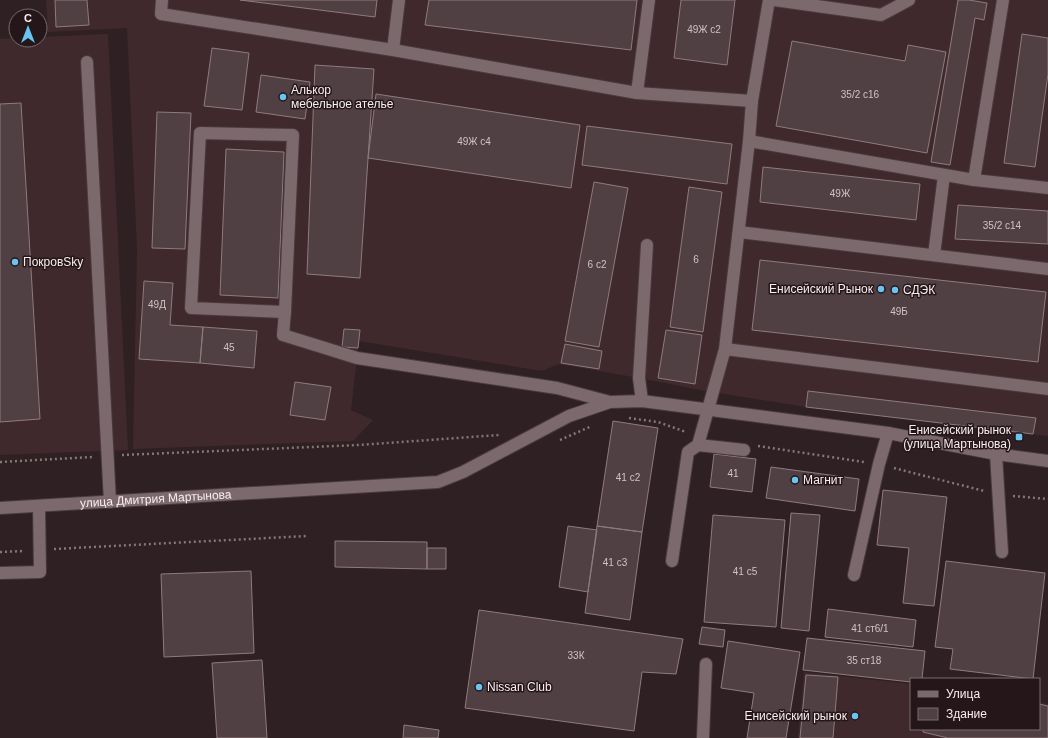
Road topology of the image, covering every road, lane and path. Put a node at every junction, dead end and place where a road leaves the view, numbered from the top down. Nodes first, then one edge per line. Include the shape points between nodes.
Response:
1 (162, 0) edge
2 (399, 0) edge
3 (649, 0) edge
4 (769, 0) edge
5 (774, 0) edge
6 (909, 0) edge
7 (1003, 0) edge
8 (393, 50) junction
9 (87, 62) dead end
10 (637, 93) junction
11 (752, 101) junction
12 (750, 141) junction
13 (944, 175) junction
14 (974, 180) junction
15 (1048, 188) edge
16 (739, 232) junction
17 (647, 245) dead end
18 (934, 255) junction
19 (1048, 269) edge
20 (285, 312) junction
21 (725, 349) junction
22 (1048, 389) edge
23 (642, 401) junction
24 (610, 402) junction
25 (708, 409) junction
26 (888, 433) junction
27 (698, 445) junction
28 (744, 450) dead end
29 (996, 454) junction
30 (1048, 461) edge
31 (110, 502) junction
32 (39, 507) junction
33 (0, 508) edge
34 (307, 536) dead end
35 (40, 550) junction
36 (0, 552) edge
37 (1002, 552) dead end
38 (672, 561) dead end
39 (0, 574) edge
40 (854, 575) dead end
41 (706, 664) dead end
42 (703, 738) edge

1 - 8 street via 161,14
2 - 8 street
3 - 10 street
4 - 11 street
5 - 6 street via 881,15
7 - 14 street
8 - 10 street
9 - 31 street
10 - 11 street
11 - 12 street
12 - 13 street
12 - 16 street
13 - 14 street
13 - 18 street
14 - 15 street
16 - 18 street
16 - 21 street
17 - 23 street via 639,378
18 - 19 street
20 - 20 street via 293,135 200,133 191,308
20 - 24 street via 283,335 357,358 558,388
21 - 22 street
21 - 25 street
23 - 24 street
23 - 25 street
24 - 31 street, улица Дмитрия Мартынова via 569,416 463,472 438,482
25 - 26 street
25 - 27 street
26 - 29 street
26 - 40 street
27 - 28 street
27 - 38 street via 688,452
29 - 30 street
29 - 37 street
31 - 32 street, улица Дмитрия Мартынова
32 - 33 street, улица Дмитрия Мартынова
32 - 35 street
34 - 35 path
35 - 36 path
35 - 39 street via 40,572
41 - 42 street

